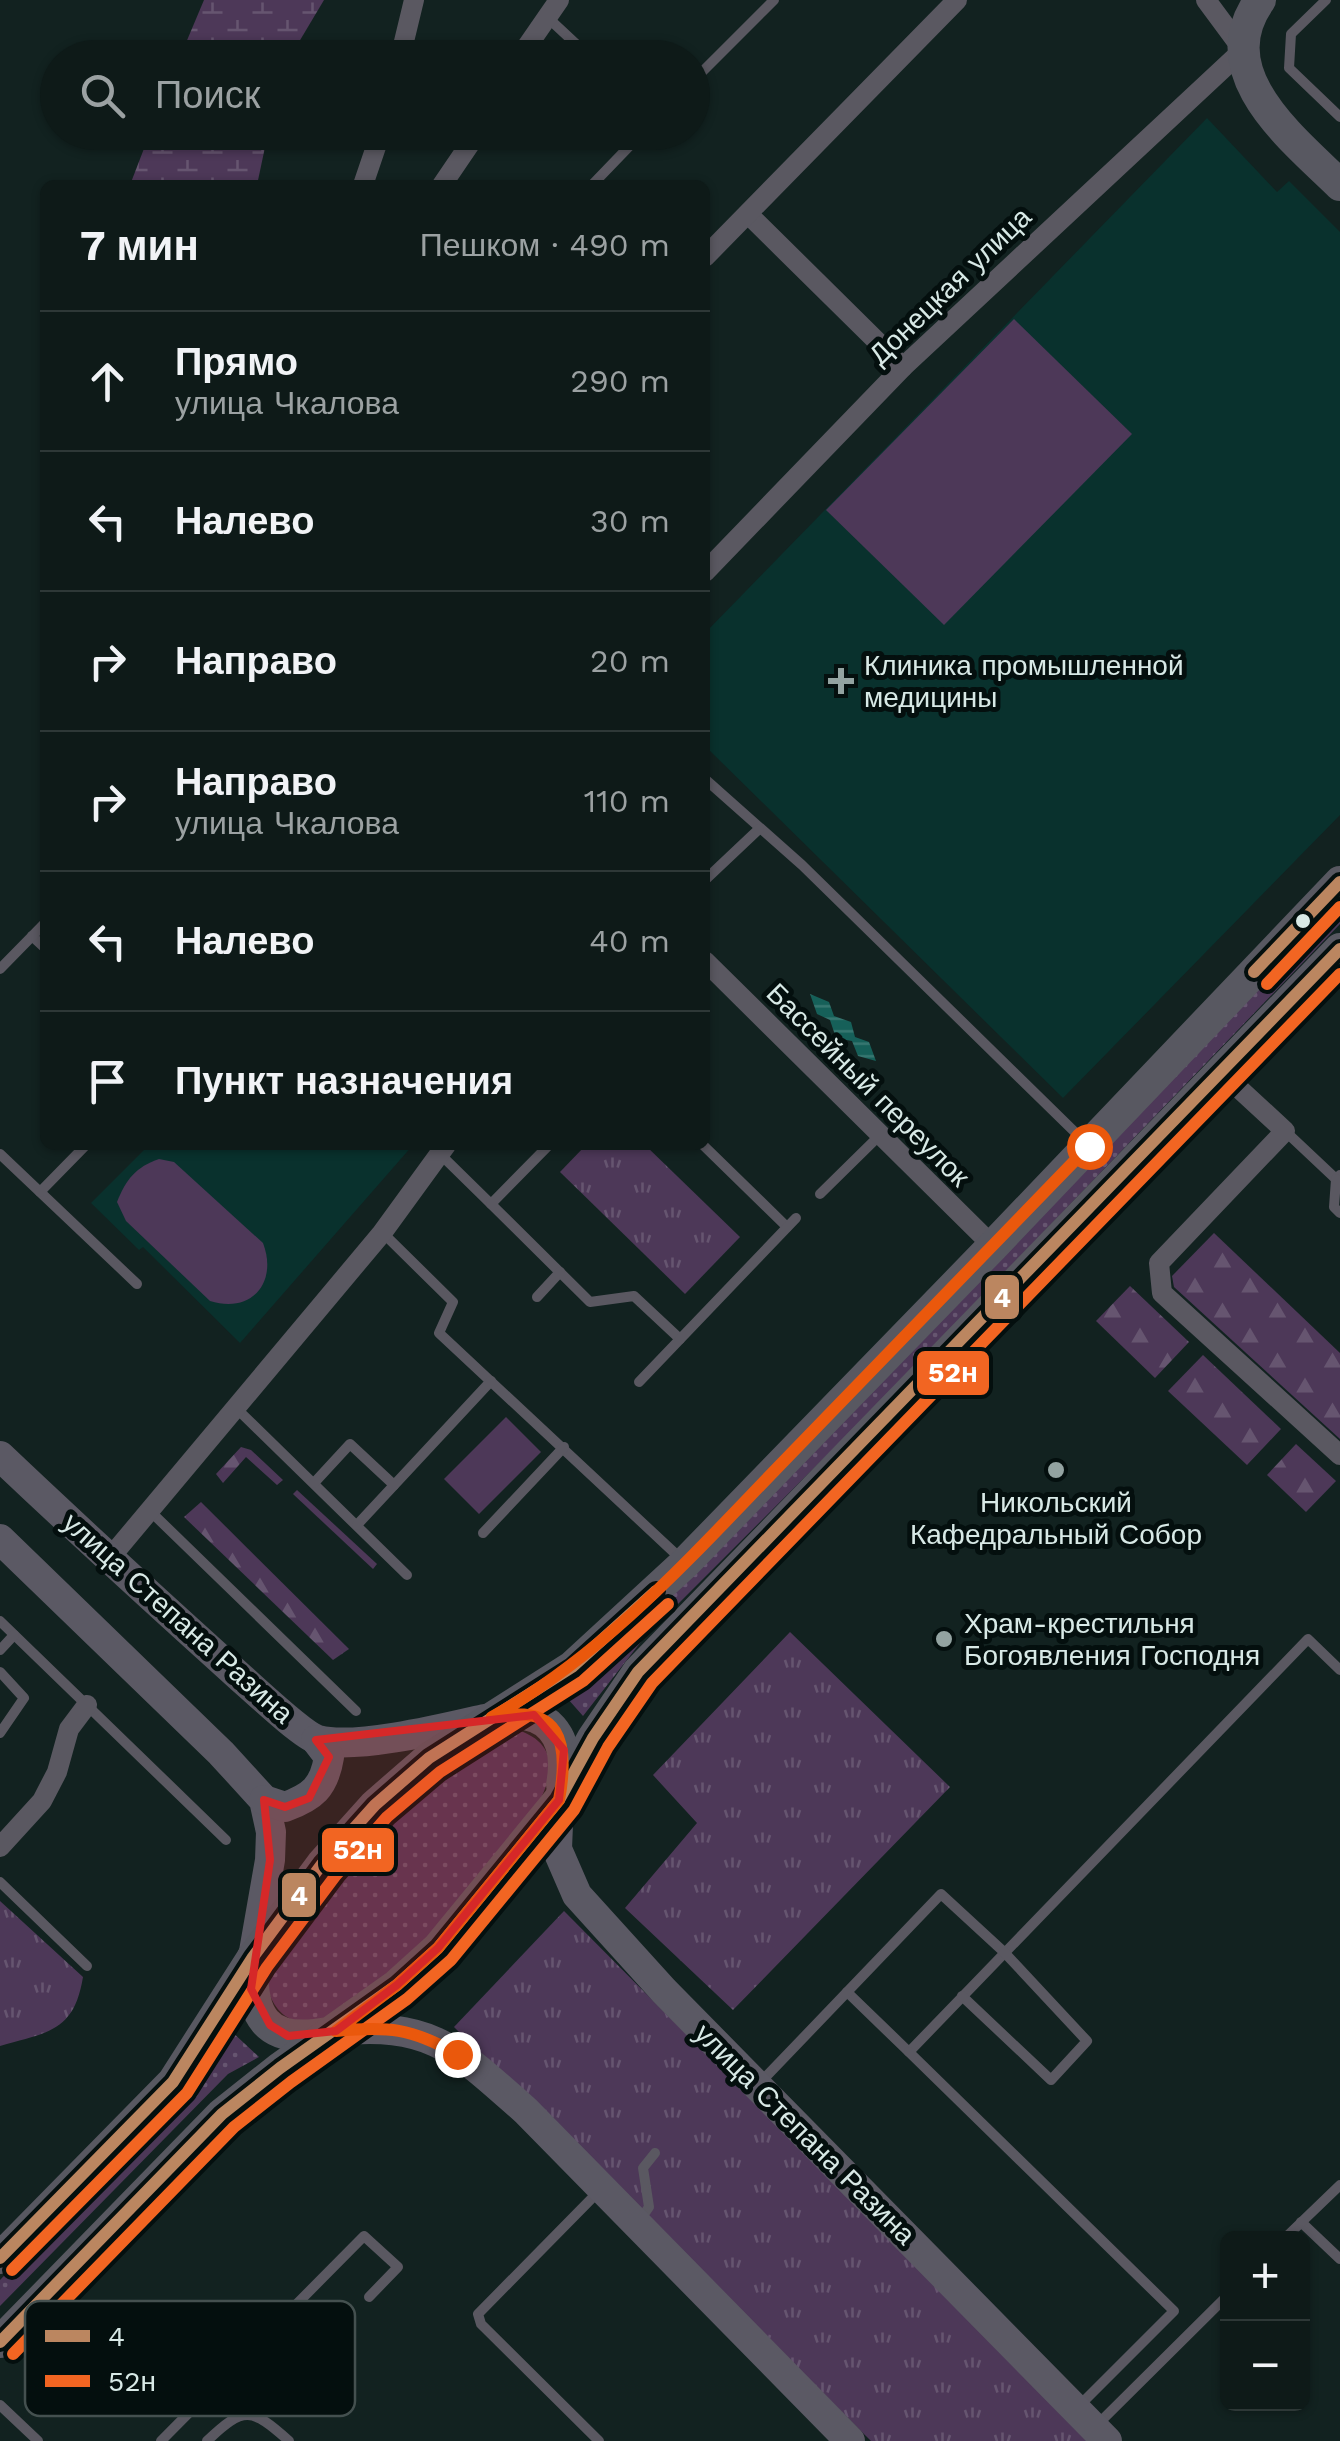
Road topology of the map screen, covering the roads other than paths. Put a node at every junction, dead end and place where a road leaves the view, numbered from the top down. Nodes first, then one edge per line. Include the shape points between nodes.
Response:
1 (414, 0) edge
2 (774, 0) edge
3 (957, 0) edge
4 (1206, 0) edge
5 (1260, 0) edge
6 (1326, 0) edge
7 (552, 8) edge
8 (404, 40) edge
9 (531, 40) edge
10 (577, 40) edge
11 (1243, 50) junction
12 (710, 64) edge
13 (1340, 117) edge
14 (375, 150) edge
15 (466, 150) edge
16 (626, 150) edge
17 (366, 180) edge
18 (445, 180) edge
19 (597, 180) edge
20 (1340, 185) edge
21 (748, 214) junction
22 (710, 252) edge
23 (902, 368) junction
24 (710, 567) edge
25 (710, 784) edge
26 (759, 829) junction
27 (710, 875) edge
28 (1340, 882) edge
29 (40, 928) edge
30 (32, 936) junction
31 (40, 943) edge
32 (1340, 949) edge
33 (710, 966) edge
34 (0, 969) edge
35 (1220, 1072) junction
36 (1285, 1131) junction
37 (880, 1135) junction
38 (1089, 1146) junction
39 (81, 1150) edge
40 (441, 1150) edge
41 (443, 1150) edge
42 (544, 1150) edge
43 (708, 1150) edge
44 (0, 1154) edge
45 (1338, 1177) edge
46 (40, 1192) junction
47 (820, 1194) dead end
48 (491, 1204) junction
49 (1340, 1213) edge
50 (382, 1232) junction
51 (993, 1246) junction
52 (560, 1272) junction
53 (136, 1284) dead end
54 (537, 1297) dead end
55 (680, 1339) junction
56 (491, 1380) junction
57 (639, 1382) dead end
58 (234, 1406) junction
59 (564, 1447) junction
60 (1340, 1455) edge
61 (0, 1456) edge
62 (314, 1483) junction
63 (394, 1485) junction
64 (148, 1510) junction
65 (357, 1525) junction
66 (482, 1533) dead end
67 (0, 1539) edge
68 (109, 1559) junction
69 (686, 1562) junction
70 (407, 1575) dead end
71 (0, 1621) edge
72 (14, 1635) junction
73 (0, 1650) edge
74 (1340, 1670) edge
75 (0, 1672) edge
76 (87, 1705) junction
77 (356, 1711) dead end
78 (492, 1717) junction
79 (0, 1733) edge
80 (316, 1740) junction
81 (264, 1800) junction
82 (559, 1800) junction
83 (226, 1840) dead end
84 (0, 1847) edge
85 (0, 1882) edge
86 (1004, 1952) junction
87 (253, 1957) junction
88 (87, 1966) dead end
89 (848, 1992) junction
90 (962, 1996) junction
91 (336, 2031) junction
92 (909, 2052) junction
93 (758, 2085) junction
94 (654, 2153) dead end
95 (1340, 2186) edge
96 (601, 2189) junction
97 (1301, 2222) junction
98 (636, 2225) junction
99 (1292, 2231) edge
100 (0, 2258) edge
101 (1340, 2260) edge
102 (370, 2297) dead end
103 (40, 2301) edge
104 (300, 2301) edge
105 (1220, 2303) edge
106 (25, 2316) edge
107 (0, 2342) edge
108 (0, 2405) edge
109 (186, 2416) edge
110 (1093, 2426) edge
111 (38, 2441) edge
112 (161, 2441) edge
113 (206, 2441) edge
114 (288, 2441) edge
115 (599, 2441) edge
116 (850, 2441) edge

1 - 8 street
2 - 12 lane
3 - 21 street
4 - 11 street
5 - 11 main road via 1249,15
6 - 13 lane via 1291,34 1290,68
7 - 9 street
7 - 10 lane
11 - 20 main road via 1250,81 1272,119
11 - 23 street, Донецкая улица
14 - 17 street
15 - 18 street
16 - 19 lane
21 - 22 street
21 - 23 street
23 - 24 street, Донецкая улица
25 - 26 lane
26 - 27 lane
26 - 38 lane
28 - 38 main road
29 - 30 lane
30 - 31 lane
30 - 34 lane
32 - 35 main road
33 - 37 street, Бассейный переулок
35 - 36 street
35 - 82 main road via 638,1672
36 - 45 lane
36 - 60 street via 1159,1262 1162,1293
37 - 47 lane
37 - 51 street, Бассейный переулок
38 - 51 main road
39 - 46 lane
40 - 50 street
41 - 48 lane
42 - 48 lane
43 - 55 lane via 792,1222
44 - 46 lane
45 - 49 lane via 1334,1208
46 - 53 lane
48 - 52 lane
50 - 56 lane via 454,1302 439,1333
50 - 58 street
51 - 69 main road
52 - 54 lane
52 - 55 lane via 590,1302 634,1296
55 - 57 lane
56 - 59 lane
56 - 63 lane
58 - 62 lane
58 - 64 street
59 - 66 lane
59 - 69 lane
61 - 68 main road, улица Степана Разина
62 - 63 lane via 350,1444
62 - 65 lane
63 - 65 lane
64 - 68 street
64 - 77 lane
65 - 70 lane
67 - 81 main road
68 - 80 main road, улица Степана Разина
69 - 78 main road via 572,1666
71 - 72 lane
72 - 73 lane
72 - 76 lane
74 - 86 lane via 1308,1639
75 - 79 lane via 24,1698
76 - 83 lane
76 - 84 street via 68,1729 42,1801
78 - 80 main road, улица Степана Разина via 362,1741
78 - 82 main road via 534,1715 558,1735 565,1768
78 - 87 main road via 429,1758 375,1805
80 - 81 main road via 329,1757 309,1798 284,1808
81 - 87 main road via 270,1860
82 - 91 main road via 438,1948
82 - 93 main road, улица Степана Разина via 557,1849 577,1896
85 - 88 lane
86 - 89 lane via 941,1894
86 - 90 lane
86 - 90 lane via 1087,2041 1051,2080
87 - 91 main road via 255,2006 270,2025 288,2036
87 - 100 main road via 172,2082
89 - 92 lane
89 - 93 lane
90 - 92 lane
91 - 96 main road via 422,2034 457,2054 526,2111
91 - 103 main road via 222,2114
92 - 110 lane via 1174,2311
93 - 110 main road, улица Степана Разина
94 - 98 lane via 642,2168 649,2207
95 - 97 lane
96 - 98 main road
96 - 115 lane via 478,2314 480,2324
97 - 99 lane
97 - 101 lane
98 - 116 main road
102 - 104 lane via 398,2267 364,2236
105 - 110 lane
106 - 107 main road
108 - 111 lane
109 - 112 lane
113 - 114 lane via 232,2418 248,2416 264,2419

